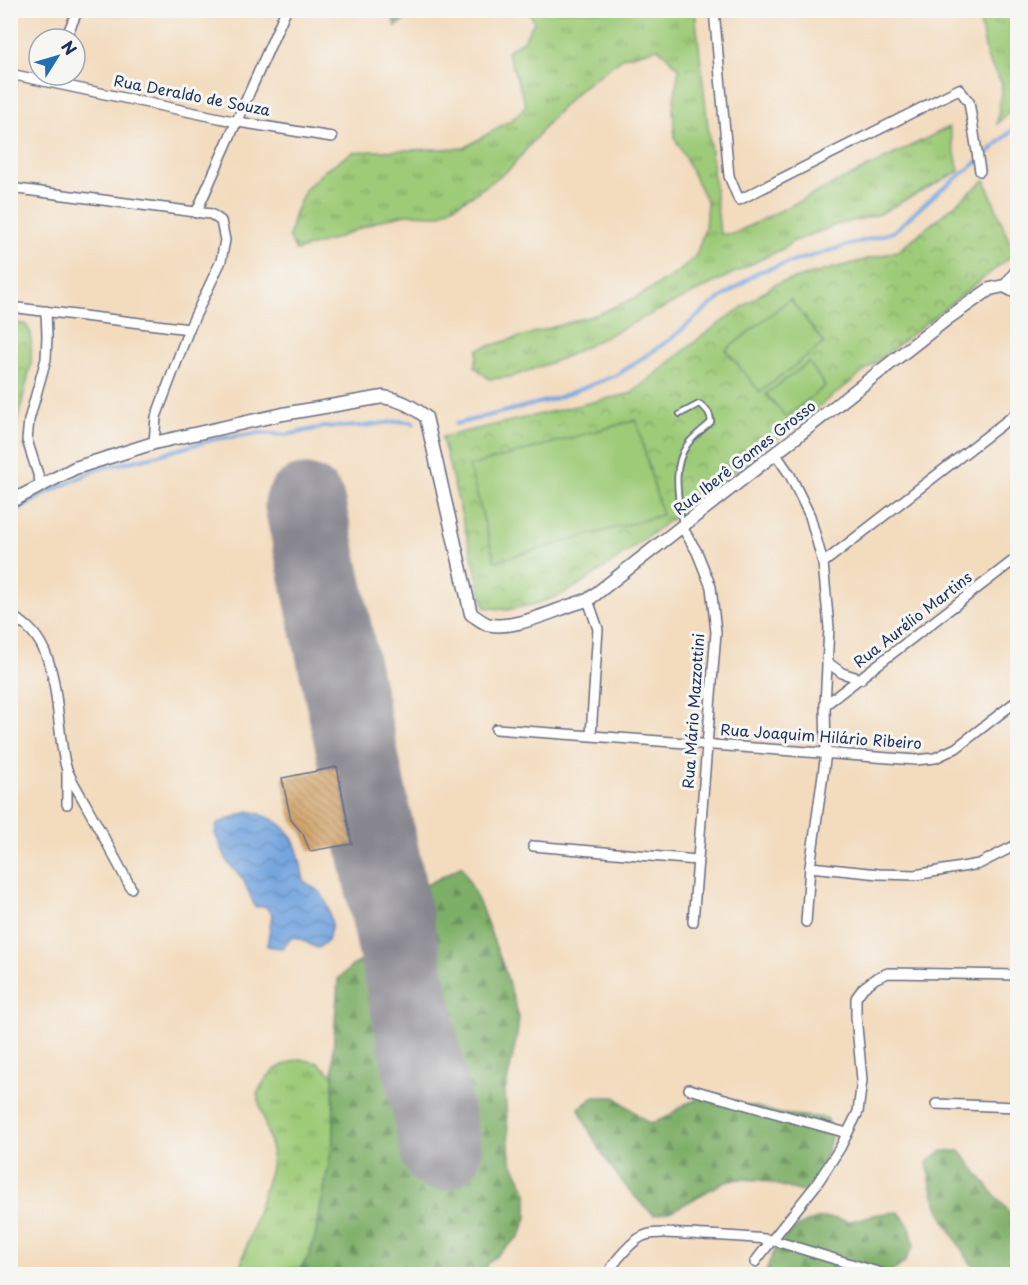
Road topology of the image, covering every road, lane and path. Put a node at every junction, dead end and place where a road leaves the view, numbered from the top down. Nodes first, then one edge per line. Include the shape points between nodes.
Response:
1 (78, 10) edge
2 (286, 10) edge
3 (714, 10) edge
4 (70, 27) edge
5 (10, 74) edge
6 (27, 76) edge
7 (87, 87) edge
8 (238, 122) junction
9 (332, 137) dead end
10 (980, 171) dead end
11 (10, 188) edge
12 (196, 213) junction
13 (1017, 267) edge
14 (1004, 286) junction
15 (1017, 293) edge
16 (10, 307) edge
17 (46, 311) junction
18 (189, 329) junction
19 (1017, 412) edge
20 (680, 414) dead end
21 (154, 443) junction
22 (775, 453) junction
23 (41, 484) junction
24 (10, 502) edge
25 (682, 527) junction
26 (1017, 557) edge
27 (823, 563) junction
28 (588, 600) junction
29 (10, 616) edge
30 (827, 662) junction
31 (861, 679) junction
32 (1017, 700) edge
33 (825, 705) junction
34 (496, 729) dead end
35 (591, 735) junction
36 (707, 744) junction
37 (826, 753) junction
38 (67, 768) junction
39 (67, 804) dead end
40 (533, 846) dead end
41 (1015, 846) edge
42 (696, 860) junction
43 (810, 867) junction
44 (131, 888) dead end
45 (693, 922) dead end
46 (806, 922) dead end
47 (1017, 975) edge
48 (689, 1089) dead end
49 (936, 1104) dead end
50 (1017, 1107) edge
51 (847, 1133) junction
52 (772, 1240) junction
53 (755, 1262) dead end
54 (609, 1275) edge
55 (884, 1275) edge

1 - 4 street
2 - 8 street
3 - 10 street via 729,176 739,200 959,89 969,102
5 - 6 street, Rua Deraldo de Souza
7 - 8 street, Rua Deraldo de Souza
8 - 9 street, Rua Deraldo de Souza
8 - 12 street
11 - 12 street
12 - 18 street via 211,214 221,221 225,240 221,261
13 - 14 street
14 - 15 street
14 - 22 street, Rua Iberê Gomes Grosso via 990,289 948,318
16 - 17 street
17 - 18 street
17 - 23 street via 46,359 27,440
18 - 21 street via 156,417
19 - 27 street
20 - 25 lane, Rua Mário Mazzottini via 699,404 711,416 711,422 687,444 679,461
21 - 23 street via 75,468
21 - 28 street, Rua Iberê Gomes Grosso via 283,414 383,397 408,403 426,417 471,614 488,624 513,624
22 - 25 street, Rua Iberê Gomes Grosso
22 - 27 street via 810,516
23 - 24 street
25 - 28 street, Rua Iberê Gomes Grosso
25 - 36 street, Rua Mário Mazzottini via 711,587 716,632
26 - 31 street, Rua Aurélio Martins
27 - 30 street via 829,628
28 - 35 street via 598,629
29 - 38 street via 22,620 43,645 52,674
30 - 31 street via 842,673
30 - 33 street
31 - 33 street, Rua Aurélio Martins
32 - 37 street, Rua Joaquim Hilário Ribeiro via 956,748 935,758
33 - 37 street
34 - 35 street, Rua Joaquim Hilário Ribeiro
35 - 36 street, Rua Joaquim Hilário Ribeiro
36 - 37 street, Rua Joaquim Hilário Ribeiro
36 - 42 street, Rua Mário Mazzottini
37 - 43 street
38 - 39 street
38 - 44 street
40 - 42 street
41 - 43 street via 979,864 915,875
42 - 45 street, Rua Mário Mazzottini
43 - 46 street
47 - 51 street via 888,973 863,988 856,999 855,1016 862,1080 858,1112
48 - 51 street
49 - 50 street
51 - 52 street via 816,1185
52 - 53 street
52 - 54 street via 645,1235 634,1242
52 - 55 street

